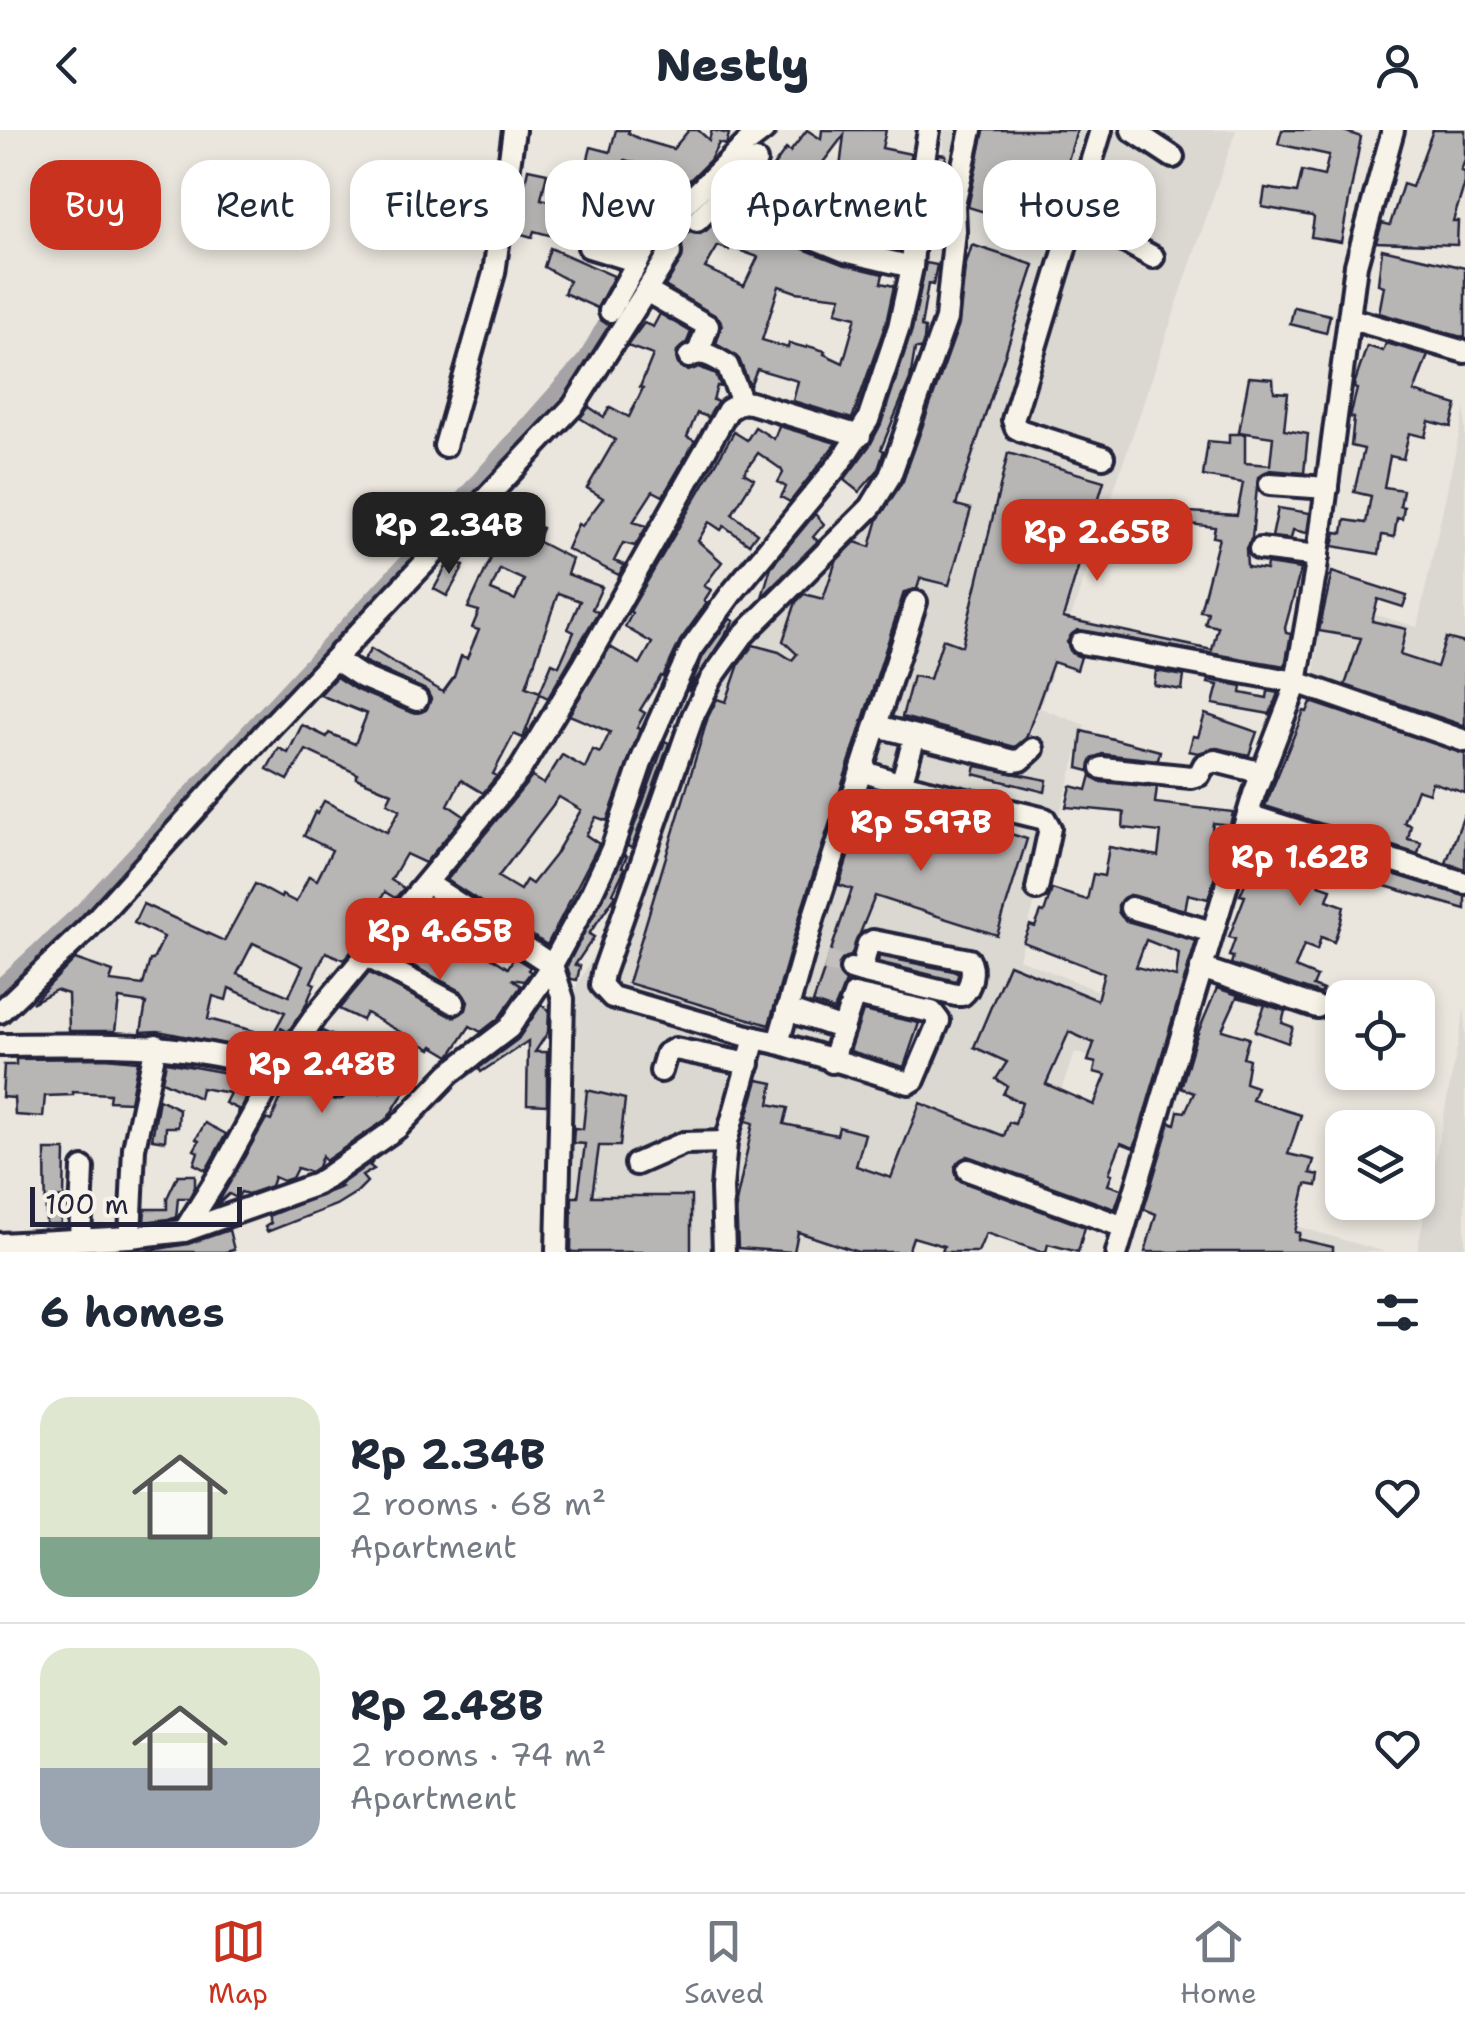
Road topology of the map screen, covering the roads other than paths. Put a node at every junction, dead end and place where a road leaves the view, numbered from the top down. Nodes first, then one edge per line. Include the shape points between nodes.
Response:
1 (514, 130) edge
2 (764, 130) edge
3 (929, 130) edge
4 (971, 130) edge
5 (1101, 130) edge
6 (1132, 130) edge
7 (1393, 130) edge
8 (1173, 157) dead end
9 (741, 160) edge
10 (924, 160) edge
11 (1092, 160) edge
12 (711, 195) edge
13 (711, 200) edge
14 (691, 213) edge
15 (697, 221) dead end
16 (599, 250) edge
17 (650, 250) edge
18 (667, 250) edge
19 (842, 250) edge
20 (913, 250) edge
21 (1064, 250) edge
22 (1141, 250) edge
23 (1152, 256) dead end
24 (638, 262) junction
25 (912, 267) junction
26 (646, 290) junction
27 (610, 311) dead end
28 (1351, 319) junction
29 (1465, 352) edge
30 (742, 402) junction
31 (860, 436) junction
32 (445, 446) dead end
33 (1103, 457) dead end
34 (1270, 484) dead end
35 (1327, 488) junction
36 (1260, 549) dead end
37 (1318, 556) junction
38 (916, 602) dead end
39 (1081, 643) dead end
40 (336, 660) junction
41 (1296, 682) junction
42 (417, 700) dead end
43 (876, 726) junction
44 (914, 736) junction
45 (1465, 741) edge
46 (1032, 749) dead end
47 (1102, 768) dead end
48 (862, 771) junction
49 (1262, 773) junction
50 (901, 784) junction
51 (1248, 815) junction
52 (428, 883) junction
53 (1465, 883) edge
54 (1037, 889) dead end
55 (1131, 908) dead end
56 (1212, 932) junction
57 (804, 953) junction
58 (364, 955) junction
59 (826, 962) tunnel mouth
60 (552, 964) junction
61 (1201, 968) junction
62 (856, 970) joint
63 (454, 1003) dead end
64 (1318, 1007) dead end
65 (787, 1010) junction
66 (0, 1012) edge
67 (843, 1029) junction
68 (755, 1038) junction
69 (778, 1043) junction
70 (156, 1045) junction
71 (0, 1046) edge
72 (832, 1062) junction
73 (282, 1064) junction
74 (750, 1064) junction
75 (661, 1070) dead end
76 (336, 1088) dead end
77 (726, 1142) junction
78 (636, 1164) dead end
79 (83, 1168) dead end
80 (968, 1170) dead end
81 (1124, 1227) junction
82 (184, 1231) junction
83 (130, 1238) junction
84 (80, 1239) junction
85 (0, 1244) edge
86 (557, 1252) edge
87 (724, 1252) edge
88 (1117, 1252) edge

1 - 32 street via 494,273
2 - 9 street
3 - 10 street
4 - 68 street via 954,206 946,319 890,476 871,506 743,635 712,678 602,973 601,985 612,997
5 - 11 street
6 - 8 street
7 - 28 street via 1356,266
12 - 14 street
13 - 15 street
16 - 24 street
17 - 24 street
18 - 26 street
19 - 25 street
20 - 25 street
21 - 33 street via 1013,420 1022,431
22 - 23 street
24 - 27 street
25 - 31 street via 886,375
26 - 30 street via 708,326 692,356 727,365
26 - 40 street via 574,405
28 - 29 street
28 - 35 street
30 - 31 street
30 - 52 street via 728,410 520,770
31 - 60 street via 691,649 643,756 612,849
34 - 35 street
35 - 37 street
36 - 37 street
37 - 41 street
38 - 43 street
39 - 41 street
40 - 42 street
40 - 66 street via 88,928
41 - 45 street
41 - 49 street
43 - 44 street
43 - 48 street
44 - 46 street via 1014,761
44 - 50 street
47 - 49 street via 1190,777 1216,761
48 - 50 street
48 - 57 street
49 - 51 street
50 - 54 street via 1045,819 1050,828
51 - 53 street
51 - 56 street
52 - 58 street
52 - 60 street
55 - 56 street
56 - 61 street
57 - 59 street
57 - 65 street
58 - 63 street
58 - 73 street
60 - 82 street via 509,1028 450,1073 398,1128 317,1184
60 - 86 street via 563,999
61 - 64 street
61 - 81 street
62 - 62 street via 873,941 970,960 973,970 962,995
65 - 67 street
65 - 69 street
67 - 72 street
67 - 72 street via 858,994 932,1012 939,1020 909,1083
68 - 69 street
68 - 74 street
69 - 72 street
70 - 71 street
70 - 73 street
70 - 83 street via 134,1148
73 - 76 street
73 - 82 street
74 - 75 street via 674,1049
74 - 77 street
77 - 78 street via 684,1143
77 - 87 street
79 - 84 street
80 - 81 street
81 - 88 street
82 - 83 street
83 - 84 street
84 - 85 street

